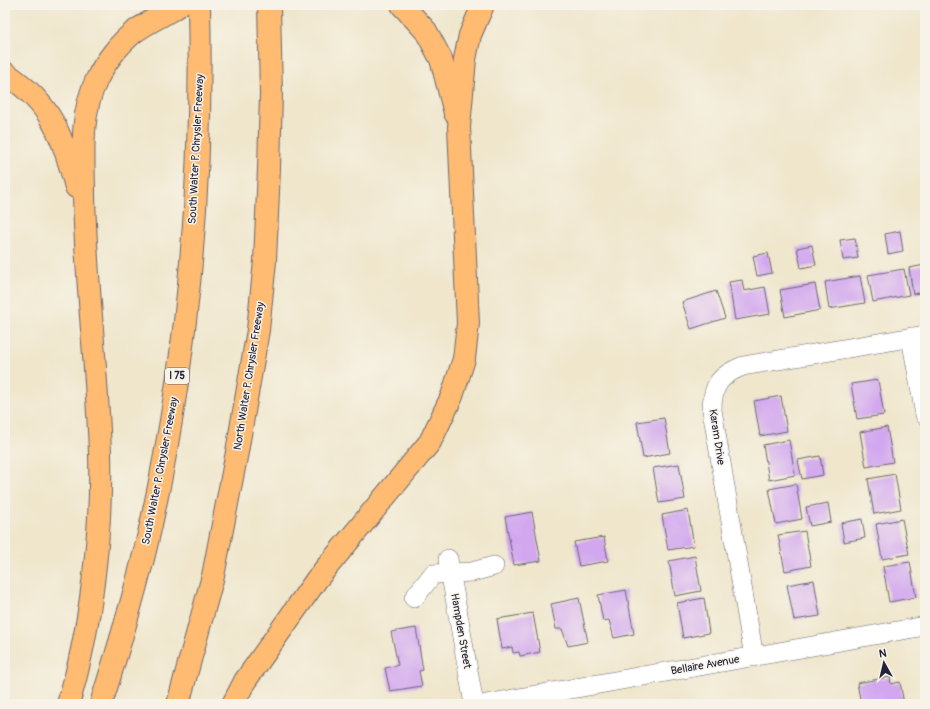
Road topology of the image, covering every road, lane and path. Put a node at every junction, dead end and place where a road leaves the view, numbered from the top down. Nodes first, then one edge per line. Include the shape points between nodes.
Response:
1 (179, 5) edge
2 (199, 5) edge
3 (269, 5) edge
4 (402, 5) edge
5 (483, 5) edge
6 (5, 73) edge
7 (459, 128) junction
8 (85, 218) junction
9 (918, 336) edge
10 (925, 415) edge
11 (450, 565) junction
12 (494, 566) dead end
13 (414, 598) dead end
14 (925, 626) edge
15 (754, 657) junction
16 (68, 704) edge
17 (100, 704) edge
18 (178, 704) edge
19 (233, 704) edge
20 (474, 704) edge
21 (486, 704) edge

1 - 8 highway via 132,34 105,64 97,79 90,98 83,134
2 - 17 highway, South Walter P. Chrysler Freeway / I 75 via 200,92 192,227 175,391 150,530 138,580
3 - 18 highway, North Walter P. Chrysler Freeway via 269,168 265,261 258,330 213,576
4 - 7 highway via 426,31 440,59
5 - 7 highway via 470,35
6 - 8 highway via 33,95 54,122 64,143
7 - 19 highway via 468,323 464,358 452,396 430,442 317,579 245,681
8 - 16 highway via 100,490 87,620 80,661
9 - 10 street
9 - 15 street, Karam Drive via 743,366 730,371 714,390 712,410
11 - 12 street via 472,572
11 - 13 street via 433,574
11 - 20 street, Hampden Street
14 - 15 street, Bellaire Avenue
15 - 21 street, Bellaire Avenue

